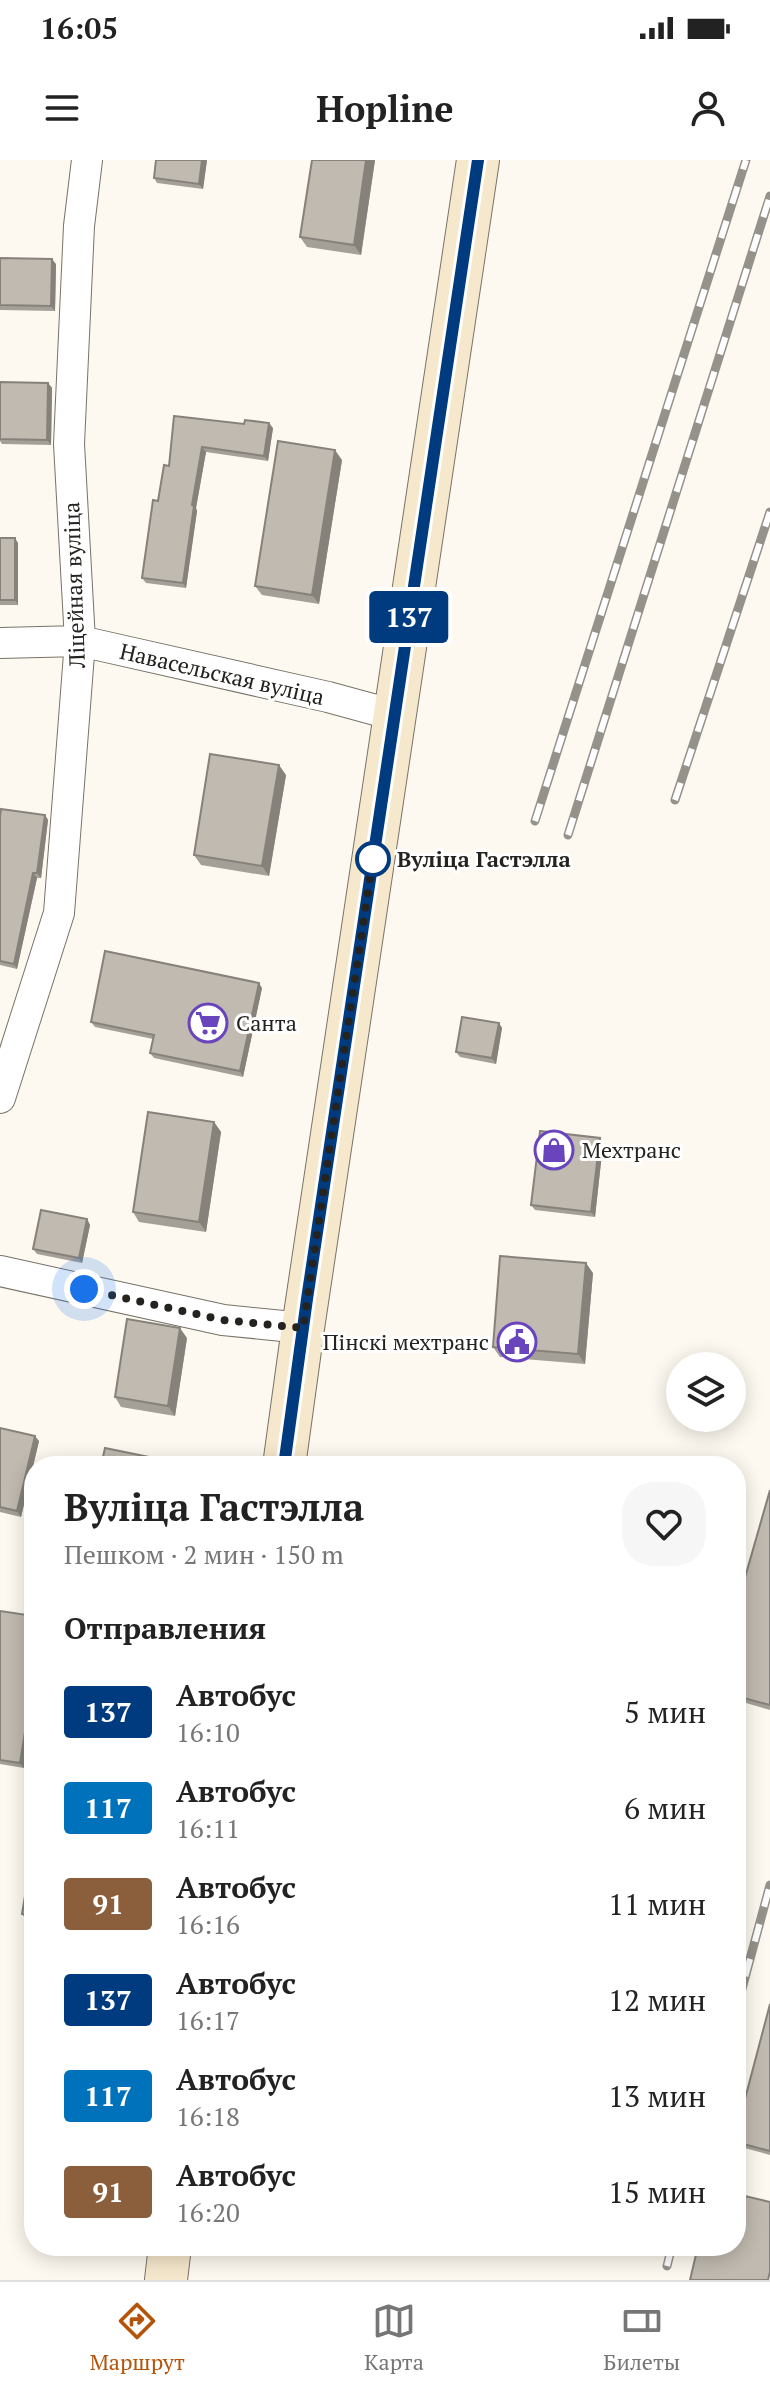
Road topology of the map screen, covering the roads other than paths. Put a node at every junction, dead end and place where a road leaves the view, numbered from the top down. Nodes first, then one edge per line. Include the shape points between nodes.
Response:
1 (87, 160) edge
2 (478, 160) edge
3 (80, 641) junction
4 (0, 643) edge
5 (394, 715) junction
6 (0, 1098) edge
7 (0, 1271) edge
8 (303, 1328) junction
9 (285, 1456) edge
10 (169, 2256) edge
11 (166, 2280) edge

1 - 3 street, Ліцейная вуліца via 69,444
2 - 5 street
3 - 4 street, Навасельская вуліца
3 - 5 street, Навасельская вуліца
3 - 6 street, Ліцейная вуліца via 59,913
5 - 8 street
7 - 8 street via 223,1320
8 - 9 street
10 - 11 street

